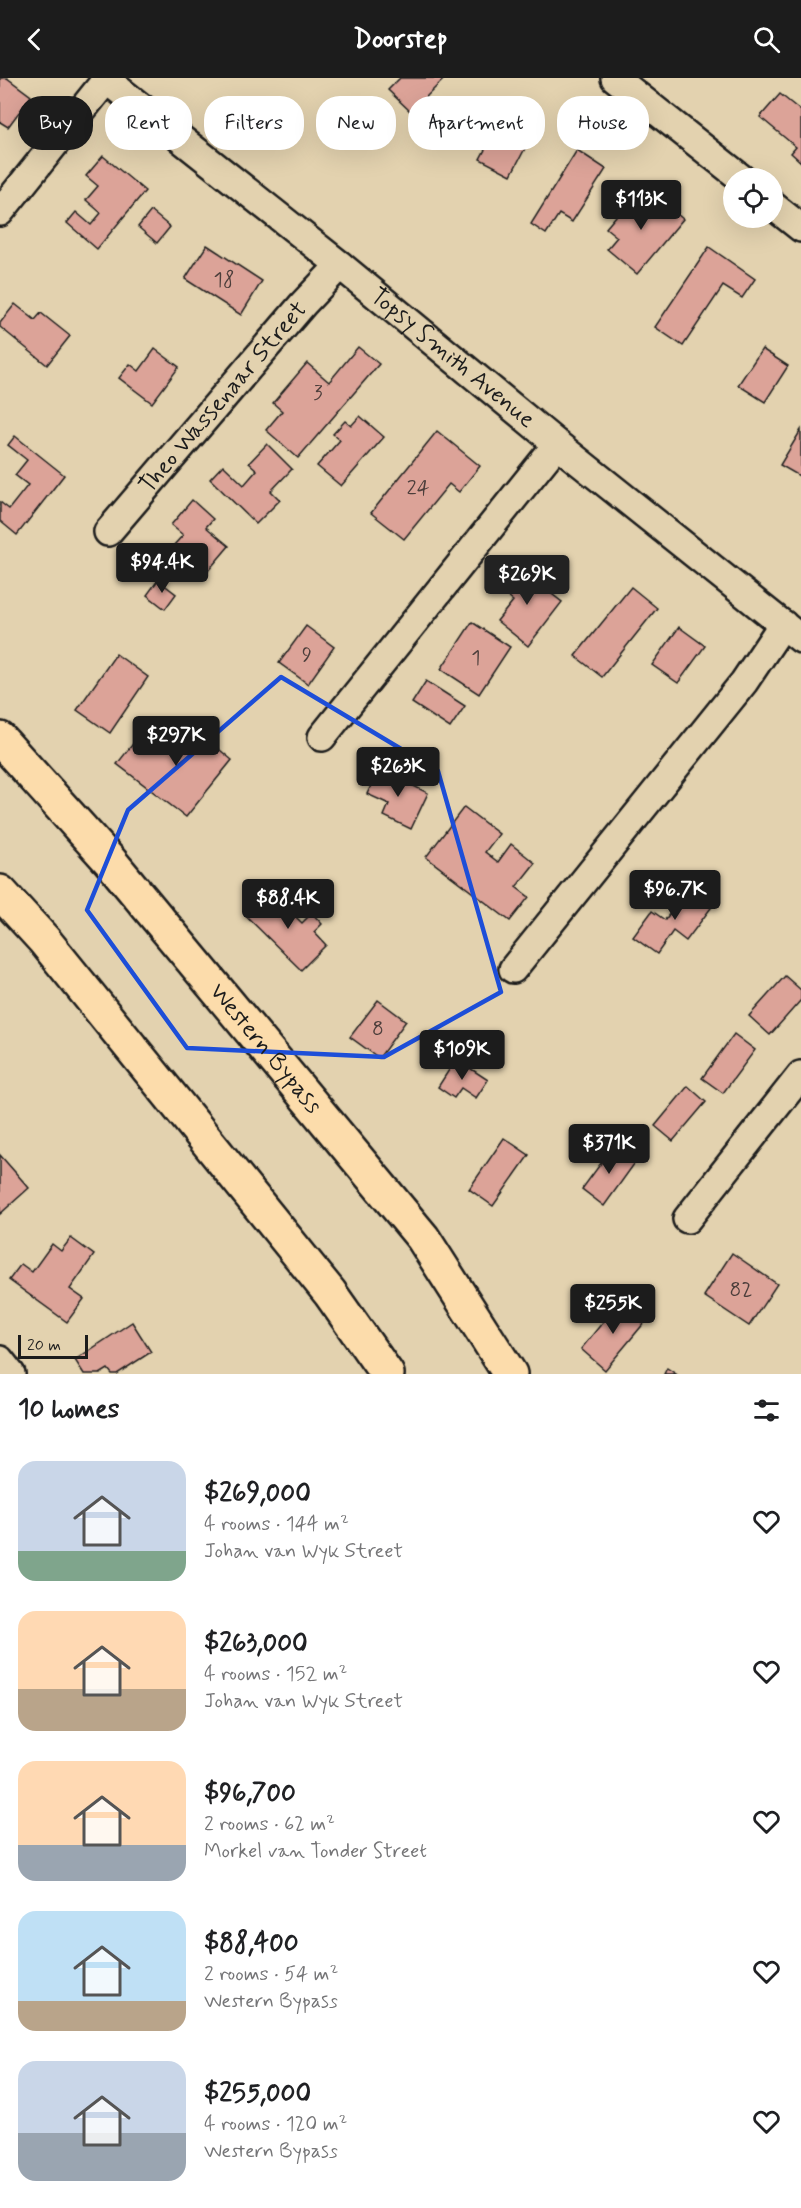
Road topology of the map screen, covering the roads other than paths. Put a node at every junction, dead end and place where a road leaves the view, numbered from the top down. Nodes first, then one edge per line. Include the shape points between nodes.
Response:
1 (615, 78) edge
2 (105, 79) edge
3 (728, 168) edge
4 (0, 212) edge
5 (783, 214) edge
6 (801, 228) edge
7 (340, 265) junction
8 (557, 444) junction
9 (108, 532) dead end
10 (792, 632) edge
11 (322, 737) dead end
12 (0, 739) edge
13 (0, 892) edge
14 (513, 969) dead end
15 (801, 1075) edge
16 (687, 1219) dead end
17 (0, 1360) edge
18 (11, 1374) edge
19 (387, 1374) edge
20 (510, 1374) edge

1 - 3 street
2 - 4 street
2 - 7 street, Topsy Smith Avenue
5 - 6 street
7 - 8 street, Topsy Smith Avenue
7 - 9 street, Theo Wassenaar Street
8 - 10 street, Topsy Smith Avenue
8 - 11 street
10 - 14 street via 744,682
12 - 20 highway, Western Bypass via 110,861 423,1238
13 - 19 highway via 44,940 330,1293
15 - 16 street
17 - 18 street

